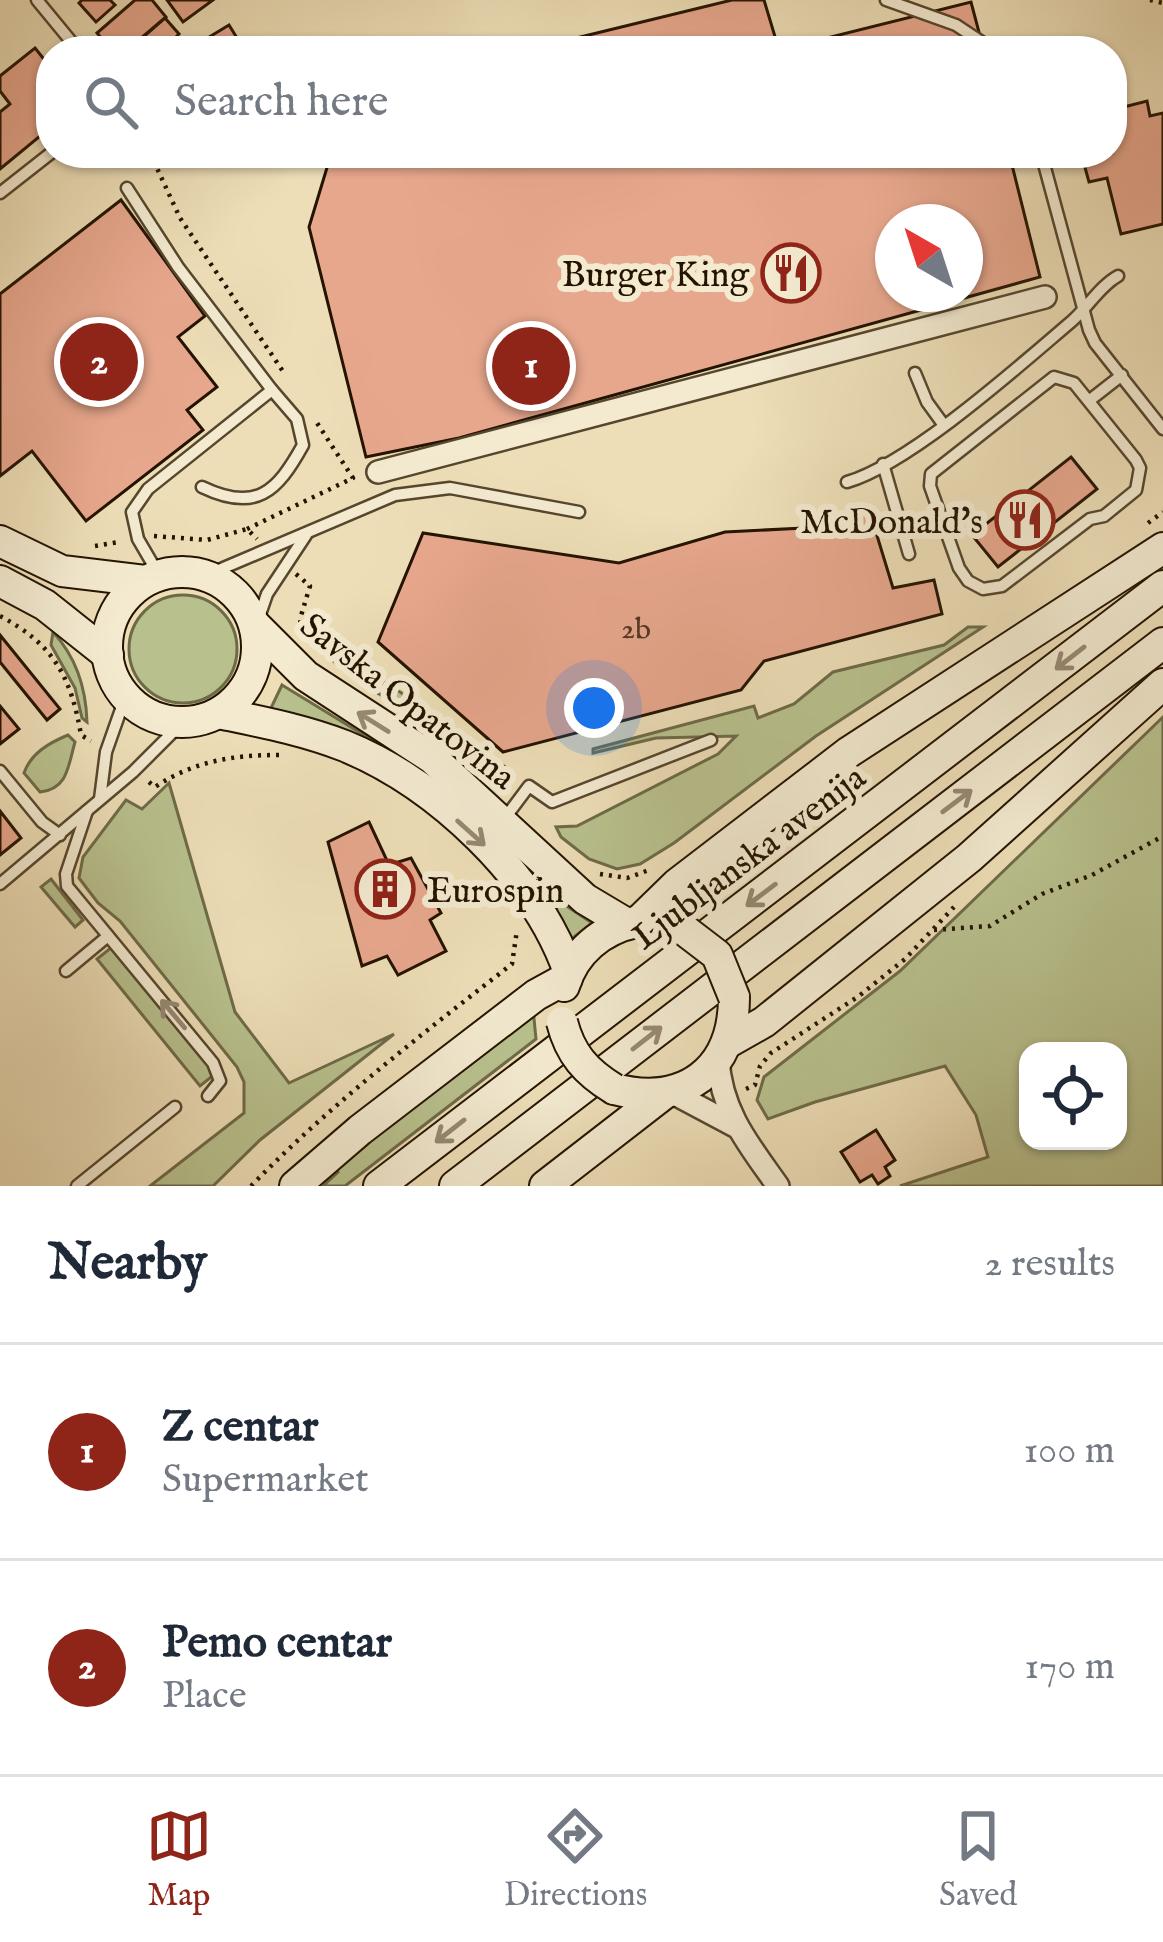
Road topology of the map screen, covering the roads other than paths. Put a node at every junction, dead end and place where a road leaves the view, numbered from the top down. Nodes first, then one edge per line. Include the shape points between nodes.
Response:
1 (37, 0) edge
2 (886, 0) edge
3 (67, 36) edge
4 (972, 36) edge
5 (36, 165) edge
6 (1045, 168) edge
7 (127, 188) dead end
8 (0, 193) edge
9 (1118, 276) dead end
10 (1045, 297) dead end
11 (1083, 311) junction
12 (915, 373) dead end
13 (1122, 375) junction
14 (272, 390) junction
15 (1090, 400) junction
16 (943, 424) junction
17 (1163, 429) edge
18 (883, 464) junction
19 (378, 472) dead end
20 (847, 482) dead end
21 (202, 488) dead end
22 (579, 512) dead end
23 (308, 532) junction
24 (0, 541) edge
25 (1163, 548) edge
26 (909, 554) dead end
27 (207, 575) junction
28 (152, 578) junction
29 (0, 581) edge
30 (1163, 586) edge
31 (256, 626) junction
32 (1163, 643) edge
33 (108, 655) junction
34 (1163, 684) edge
35 (125, 698) junction
36 (219, 713) junction
37 (183, 722) junction
38 (711, 740) dead end
39 (0, 771) edge
40 (100, 800) junction
41 (87, 811) junction
42 (502, 821) junction
43 (60, 835) junction
44 (0, 884) edge
45 (632, 923) junction
46 (108, 936) junction
47 (66, 970) dead end
48 (568, 975) junction
49 (723, 1051) junction
50 (668, 1093) junction
51 (208, 1096) dead end
52 (176, 1107) dead end
53 (735, 1126) junction
54 (77, 1186) edge
55 (295, 1186) edge
56 (379, 1186) edge
57 (454, 1186) edge
58 (545, 1186) edge
59 (778, 1186) edge

1 - 3 lane
2 - 4 lane
5 - 8 lane
6 - 11 lane
7 - 14 lane
9 - 11 lane
10 - 19 street
11 - 13 lane via 1095,343
11 - 16 lane
12 - 16 lane
13 - 15 lane
13 - 17 lane
14 - 21 lane via 297,419 303,445 284,479 260,497 224,498
14 - 28 lane via 148,489 132,512
15 - 15 lane via 1074,382 1054,377 934,468 928,481 968,581 1002,586 1136,490 1140,468
16 - 18 lane
18 - 20 lane
18 - 26 lane
22 - 23 lane via 449,488 375,501
23 - 27 lane
23 - 31 lane
24 - 28 main road via 62,571
25 - 45 main road via 849,752
27 - 28 main road
27 - 31 main road via 229,586
28 - 33 main road via 112,616
29 - 33 main road via 45,604
30 -> 56 main road, Ljubljanska avenija
31 - 36 main road via 253,676
42 -> 31 main road, Savska Opatovina via 432,758 305,676
57 -> 32 main road
33 - 35 main road
34 - 49 main road via 969,858
35 - 37 main road via 145,713
35 - 40 lane
36 - 37 main road
36 -> 48 main road, Savska Opatovina via 388,768 502,861 537,904
37 - 40 lane
38 - 42 lane via 551,802 529,786
39 - 43 lane
40 - 41 lane
41 - 43 lane
41 - 46 lane via 68,886
42 - 45 main road, Savska Opatovina via 585,899
43 - 44 lane
45 - 48 main road via 597,938
45 - 49 main road, bridge via 683,928 717,956 734,997
46 - 47 lane
51 -> 46 lane via 220,1082 213,1063
48 - 50 main road, bridge via 562,1022 583,1066 614,1089
48 - 55 main road
49 - 50 main road via 705,1073
49 - 53 street via 723,1096
50 - 53 street
50 - 58 main road
52 - 54 lane
53 - 59 street

